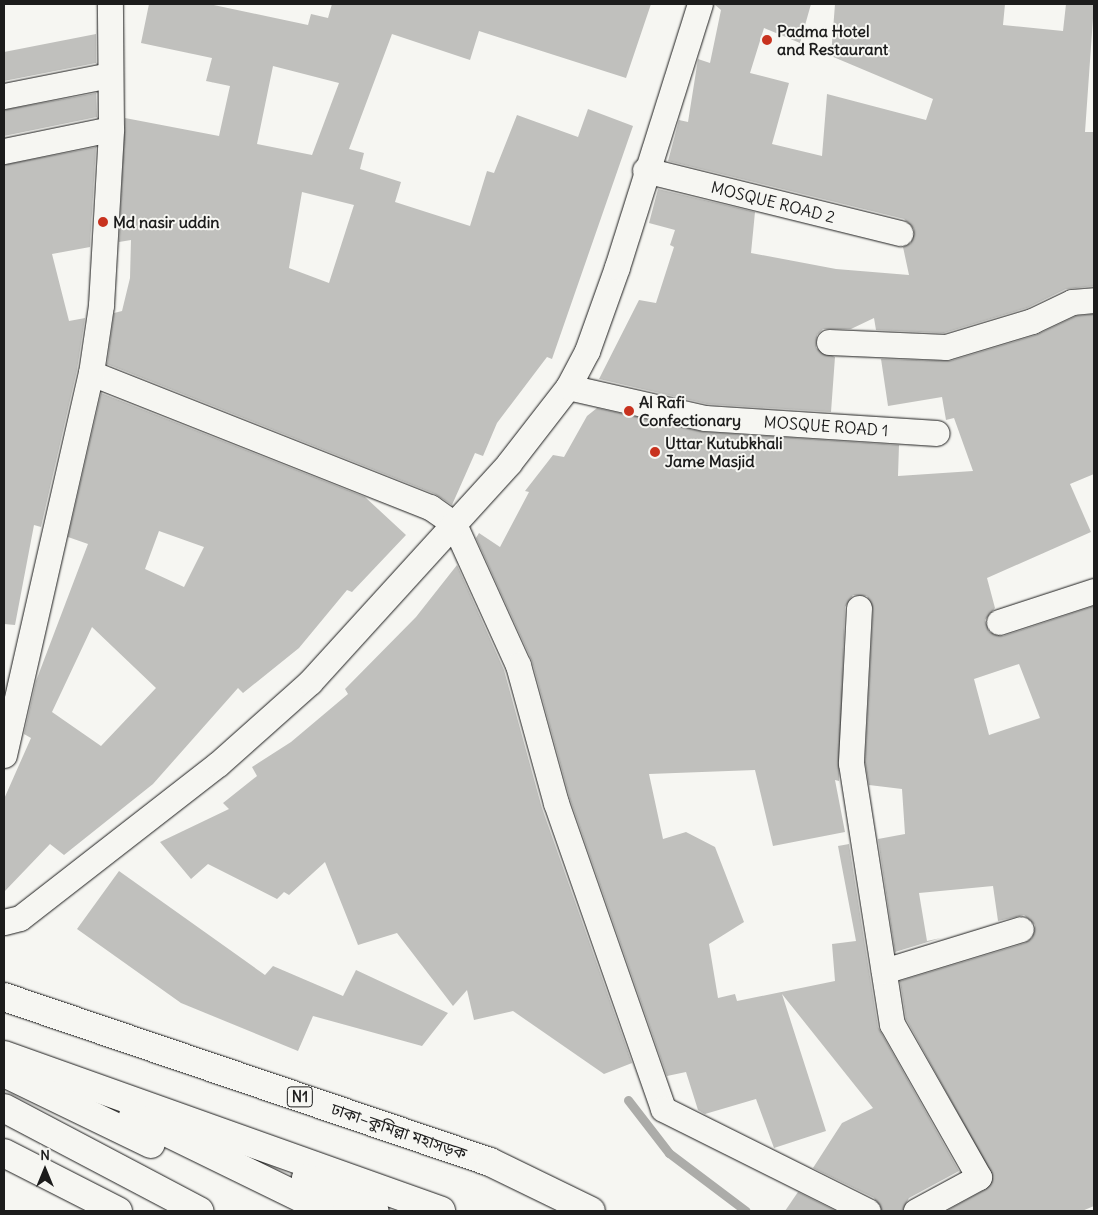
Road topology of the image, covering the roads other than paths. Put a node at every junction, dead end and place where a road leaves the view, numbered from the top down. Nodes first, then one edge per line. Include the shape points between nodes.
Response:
1 (110, 4) edge
2 (700, 4) edge
3 (110, 75) junction
4 (4, 96) edge
5 (111, 129) junction
6 (4, 151) edge
7 (645, 170) junction
8 (900, 233) dead end
9 (1094, 300) edge
10 (829, 342) dead end
11 (91, 373) junction
12 (568, 387) junction
13 (937, 433) dead end
14 (454, 524) junction
15 (1094, 592) edge
16 (859, 608) dead end
17 (999, 622) dead end
18 (4, 755) edge
19 (4, 922) edge
20 (1021, 929) dead end
21 (884, 971) junction
22 (4, 997) edge
23 (9, 1063) edge
24 (4, 1108) edge
25 (184, 1118) junction
26 (4, 1154) edge
27 (319, 1166) junction
28 (118, 1211) edge
29 (199, 1211) edge
30 (286, 1211) edge
31 (328, 1211) edge
32 (375, 1211) edge
33 (412, 1211) edge
34 (441, 1211) edge
35 (591, 1211) edge
36 (868, 1211) edge
37 (916, 1211) edge

1 - 3 street
2 - 7 street
3 - 4 street
3 - 5 street
5 - 6 street
5 - 11 street via 101,305
7 - 8 street, MOSQUE ROAD 2
7 - 12 street via 617,267 587,352
9 - 10 street via 1072,302 1032,322 946,347
11 - 14 street via 430,508
11 - 18 street
12 - 13 street, MOSQUE ROAD 1 via 705,418
12 - 14 street
14 - 19 street via 289,701 218,764 20,918
14 - 36 street via 518,665 556,803 663,1109
15 - 17 street
16 - 21 street via 851,763
20 - 21 street
21 - 37 street via 892,1024 979,1177
22 - 35 main road, ঢাকা–কুমিল্লা মহাসড়ক / N1 via 490,1162
23 - 25 main road
23 - 30 main road
23 - 31 main road
24 - 29 main road
25 - 27 main road
25 - 32 main road
26 - 28 main road
27 - 33 main road
27 - 34 main road

